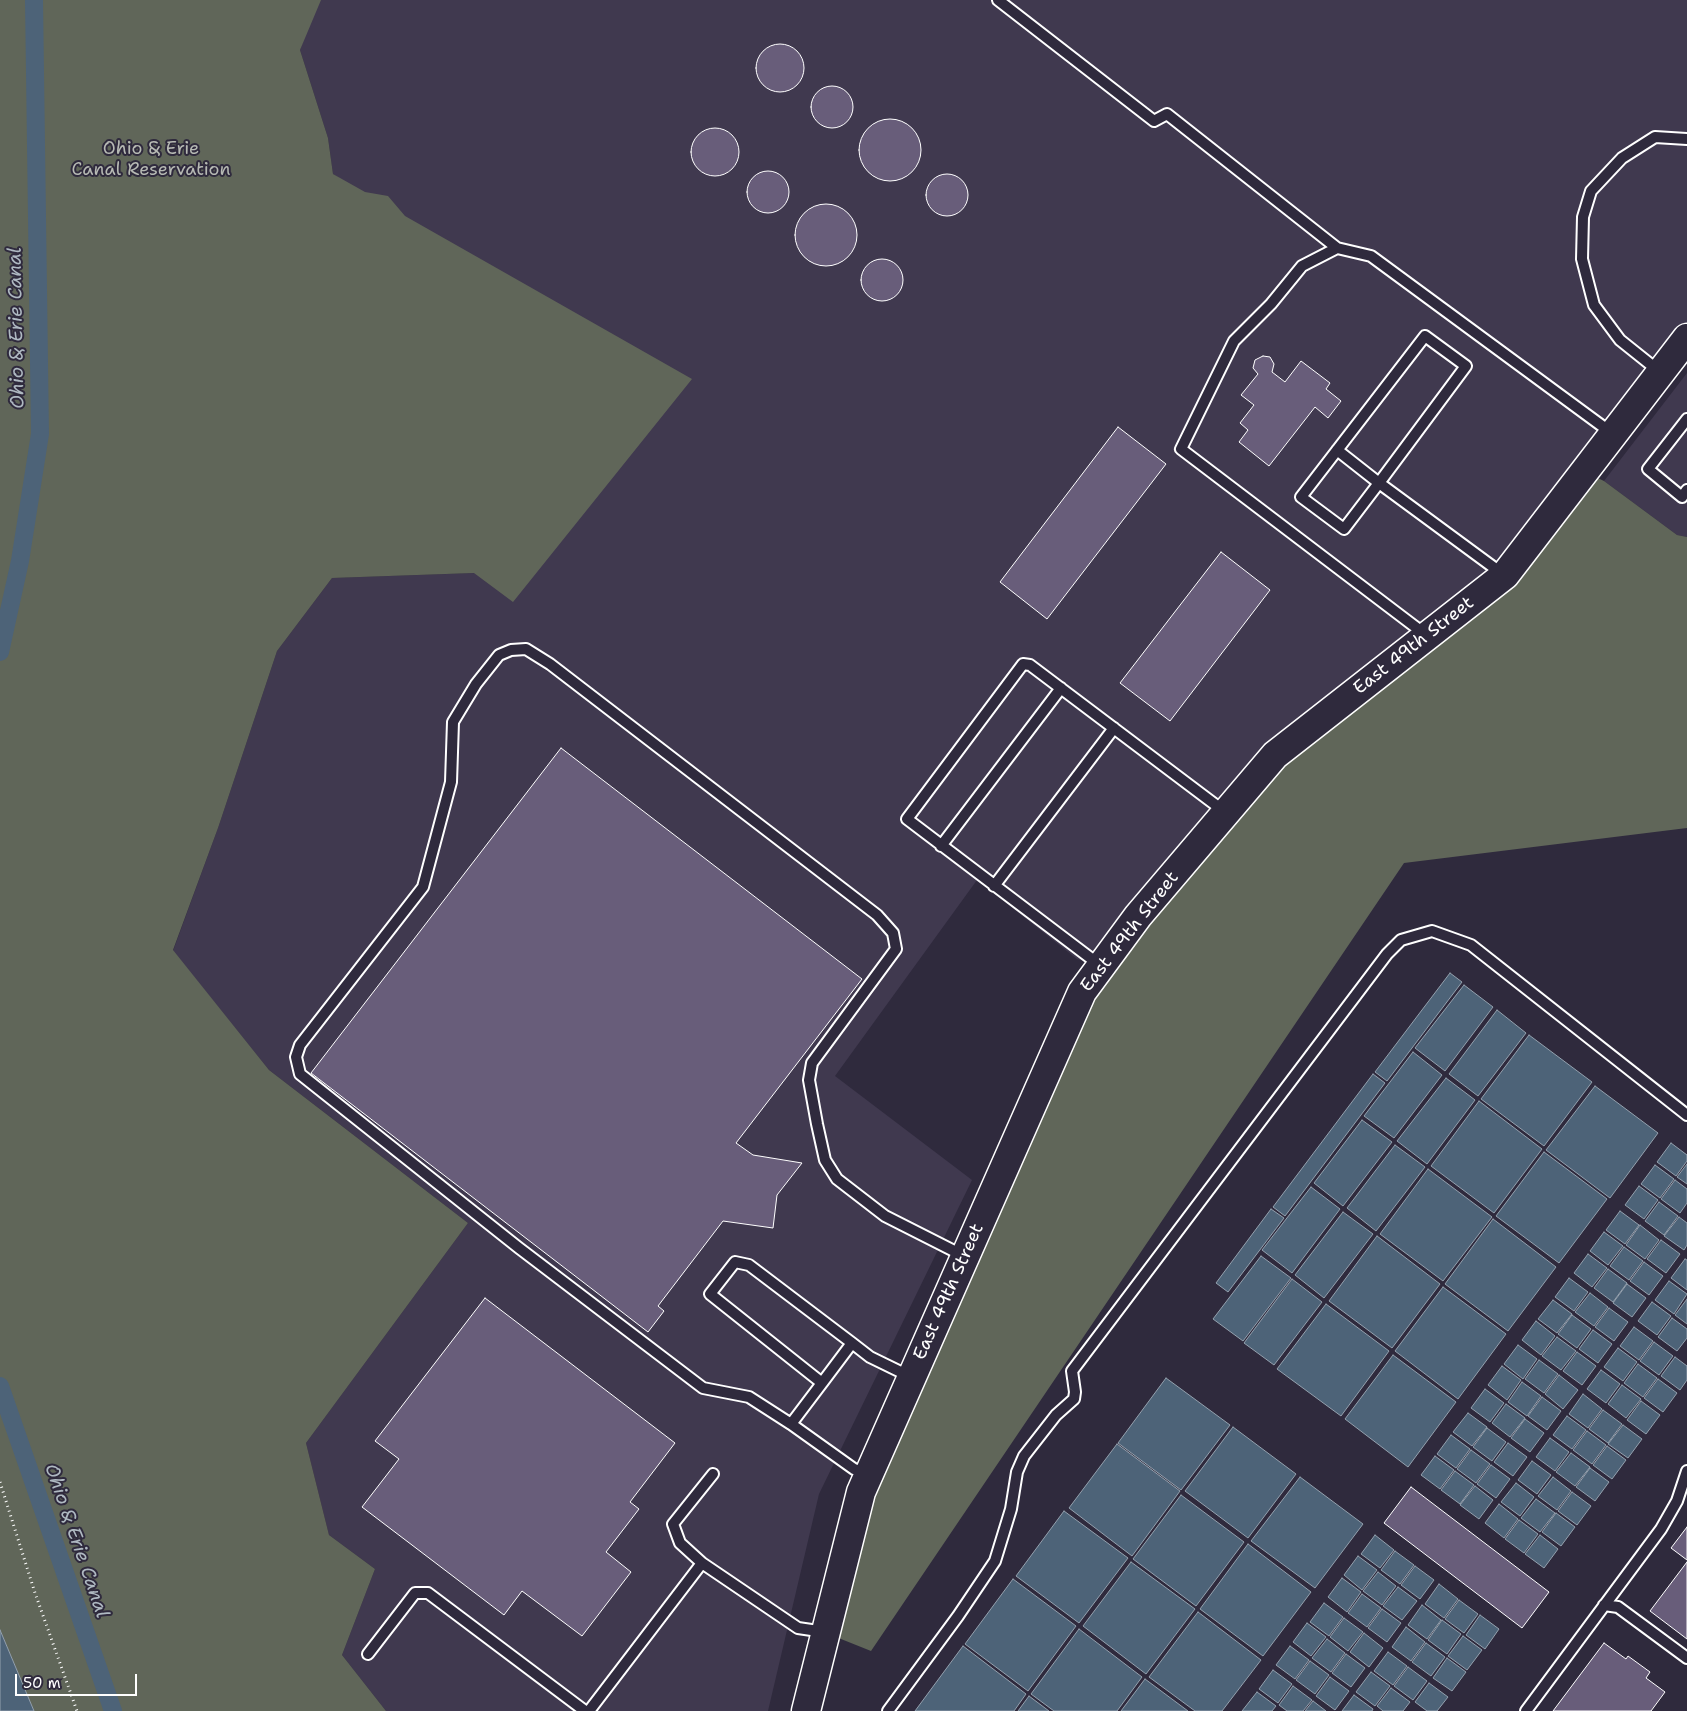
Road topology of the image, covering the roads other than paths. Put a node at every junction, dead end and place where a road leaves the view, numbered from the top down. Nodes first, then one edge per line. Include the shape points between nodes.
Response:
1 (998, 0) edge
2 (1687, 139) edge
3 (1337, 248) junction
4 (1687, 338) edge
5 (1661, 372) junction
6 (1687, 418) edge
7 (1613, 434) junction
8 (1337, 450) junction
9 (1380, 483) junction
10 (1687, 490) edge
11 (1505, 575) junction
12 (1427, 636) junction
13 (1061, 688) junction
14 (1114, 728) junction
15 (1226, 812) junction
16 (941, 846) junction
17 (994, 886) junction
18 (1101, 966) junction
19 (1687, 1114) edge
20 (965, 1256) junction
21 (852, 1343) junction
22 (912, 1378) junction
23 (822, 1383) junction
24 (791, 1424) junction
25 (1687, 1471) edge
26 (712, 1474) dead end
27 (869, 1474) junction
28 (702, 1563) junction
29 (1604, 1605) junction
30 (826, 1633) junction
31 (368, 1654) dead end
32 (1687, 1658) edge
33 (587, 1711) edge
34 (806, 1711) edge
35 (888, 1711) edge
36 (1526, 1711) edge

1 - 3 lane via 1154,121 1167,114
2 - 5 lane via 1655,138 1622,158 1591,191 1583,217 1582,259 1594,305 1620,340
3 - 7 lane via 1371,256
3 - 12 lane via 1302,266 1271,304 1234,341 1181,450
4 - 5 street, East 49th Street
5 - 7 street, East 49th Street
6 - 10 lane via 1648,469 1682,497
7 - 11 street, East 49th Street
8 - 9 lane
8 - 9 lane via 1301,497 1344,529
8 - 9 lane via 1425,336 1466,366
9 - 11 lane
11 - 12 street, East 49th Street
12 - 15 street, East 49th Street via 1275,755
13 - 14 lane
13 - 16 lane
13 - 16 lane via 1030,665 1023,664 907,817
14 - 15 lane
14 - 17 lane
15 - 18 street, East 49th Street via 1138,916
16 - 17 lane
17 - 18 lane
18 - 20 street, East 49th Street via 1082,992
19 - 35 lane via 1470,945 1432,931 1400,940 1072,1371 1074,1399 1056,1414 1024,1456 1017,1472 1012,1509 995,1561
20 - 22 street, East 49th Street
20 - 24 lane via 885,1216 837,1179 825,1160 809,1080 812,1063 896,949 893,933 877,915 550,664 526,649 499,655 476,684 453,722 451,782 423,887 300,1045 296,1057 300,1074 519,1248 704,1388 749,1397
21 - 22 lane via 870,1357
21 - 23 lane
21 - 23 lane via 749,1265 735,1262 710,1294
22 - 27 street, East 49th Street
23 - 24 lane
24 - 27 lane via 854,1469
25 - 29 lane via 1677,1501 1661,1529
26 - 28 lane via 673,1524 680,1543
27 - 30 street, East 49th Street via 861,1492
28 - 30 lane via 798,1628
28 - 33 lane
29 - 32 lane via 1618,1607
29 - 36 lane
30 - 34 street, East 49th Street
31 - 33 lane via 415,1593 428,1593

